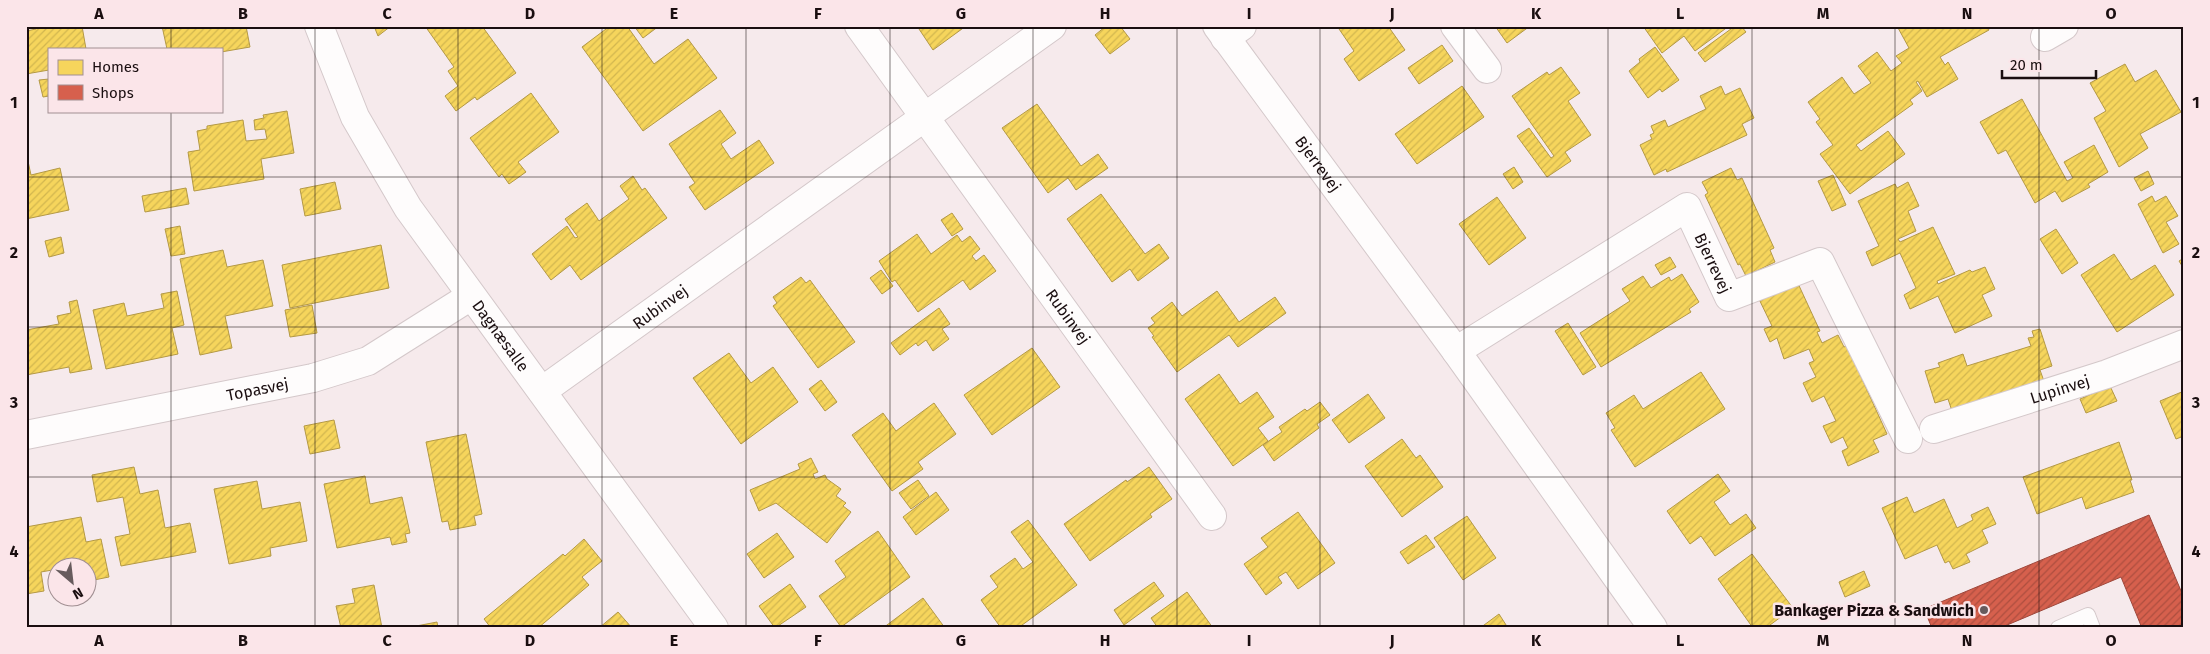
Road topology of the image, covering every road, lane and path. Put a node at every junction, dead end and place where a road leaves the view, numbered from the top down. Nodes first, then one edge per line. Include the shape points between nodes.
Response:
1 (318, 26) edge
2 (859, 26) edge
3 (1052, 26) edge
4 (1456, 26) edge
5 (1228, 30) edge
6 (1487, 69) dead end
7 (924, 116) junction
8 (470, 296) junction
9 (2184, 344) edge
10 (1456, 351) junction
11 (542, 391) junction
12 (1934, 429) dead end
13 (26, 435) edge
14 (1908, 439) dead end
15 (1212, 516) dead end
16 (714, 628) edge
17 (1653, 628) edge
18 (2058, 628) edge
19 (2093, 628) edge

1 - 8 street, Dagnæsalle via 355,117 408,208
2 - 7 street, Rubinvej
3 - 7 street, Rubinvej
4 - 6 street
5 - 10 street, Bjerrevej
7 - 11 street, Rubinvej
7 - 15 street, Rubinvej
8 - 11 street, Dagnæsalle
8 - 13 street, Topasvej via 368,360 322,375
9 - 12 street, Lupinvej via 2107,374
10 - 14 street, Bjerrevej via 1687,207 1728,297 1820,262
10 - 17 street, Bjerrevej
11 - 16 street, Dagnæsalle
18 - 19 lane via 2088,615

